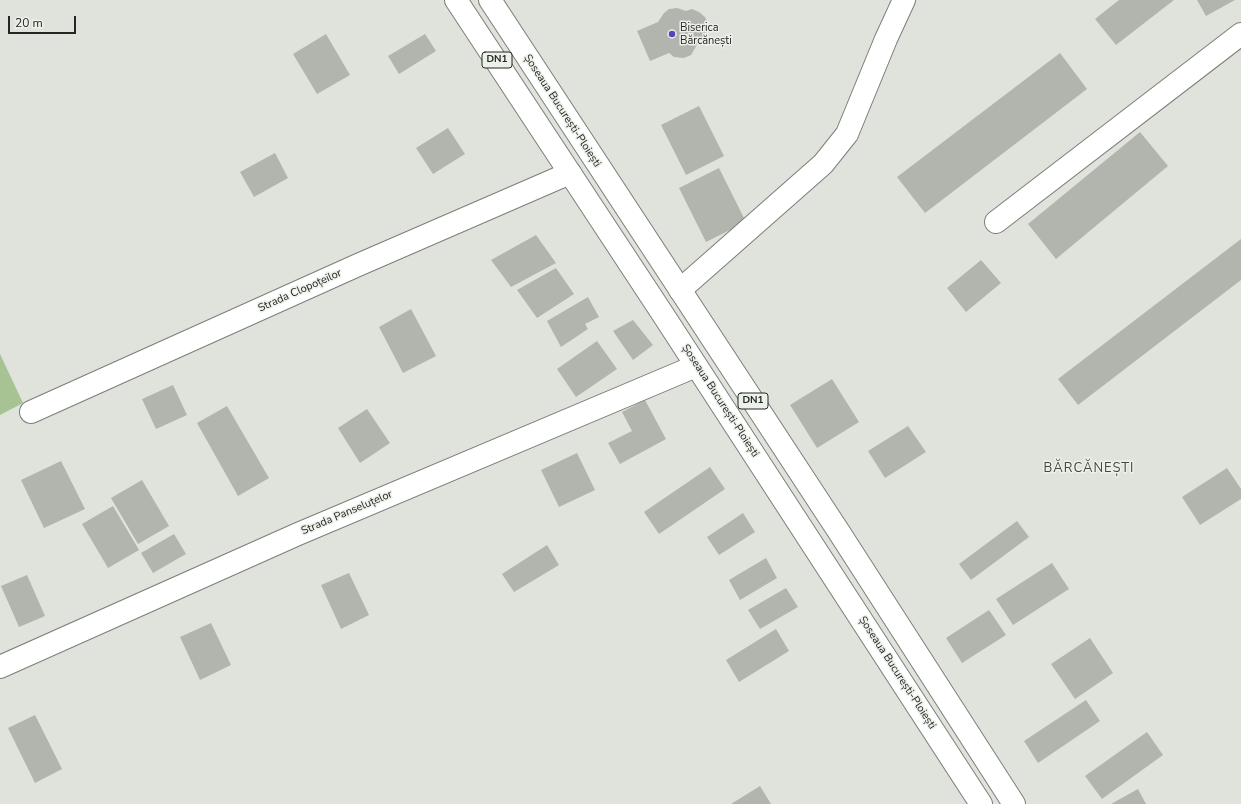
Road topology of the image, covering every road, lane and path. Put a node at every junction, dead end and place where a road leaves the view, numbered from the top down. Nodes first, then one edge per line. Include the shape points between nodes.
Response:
1 (456, 0) edge
2 (490, 0) edge
3 (904, 0) edge
4 (1241, 34) edge
5 (570, 173) junction
6 (996, 222) dead end
7 (680, 290) junction
8 (696, 366) junction
9 (31, 412) dead end
10 (0, 667) edge
11 (981, 804) edge
12 (1014, 804) edge

1 - 5 main road, Șoseaua București-Ploiești / DN1
2 - 7 main road, Șoseaua București-Ploiești / DN1
3 - 7 main road via 847,134 823,164
4 - 6 main road
5 - 8 main road, Șoseaua București-Ploiești / DN1
5 - 9 main road, Strada Clopoțeilor
7 - 12 main road, Șoseaua București-Ploiești / DN1
8 - 10 main road, Strada Panseluțelor via 298,534
8 - 11 main road, Șoseaua București-Ploiești / DN1

